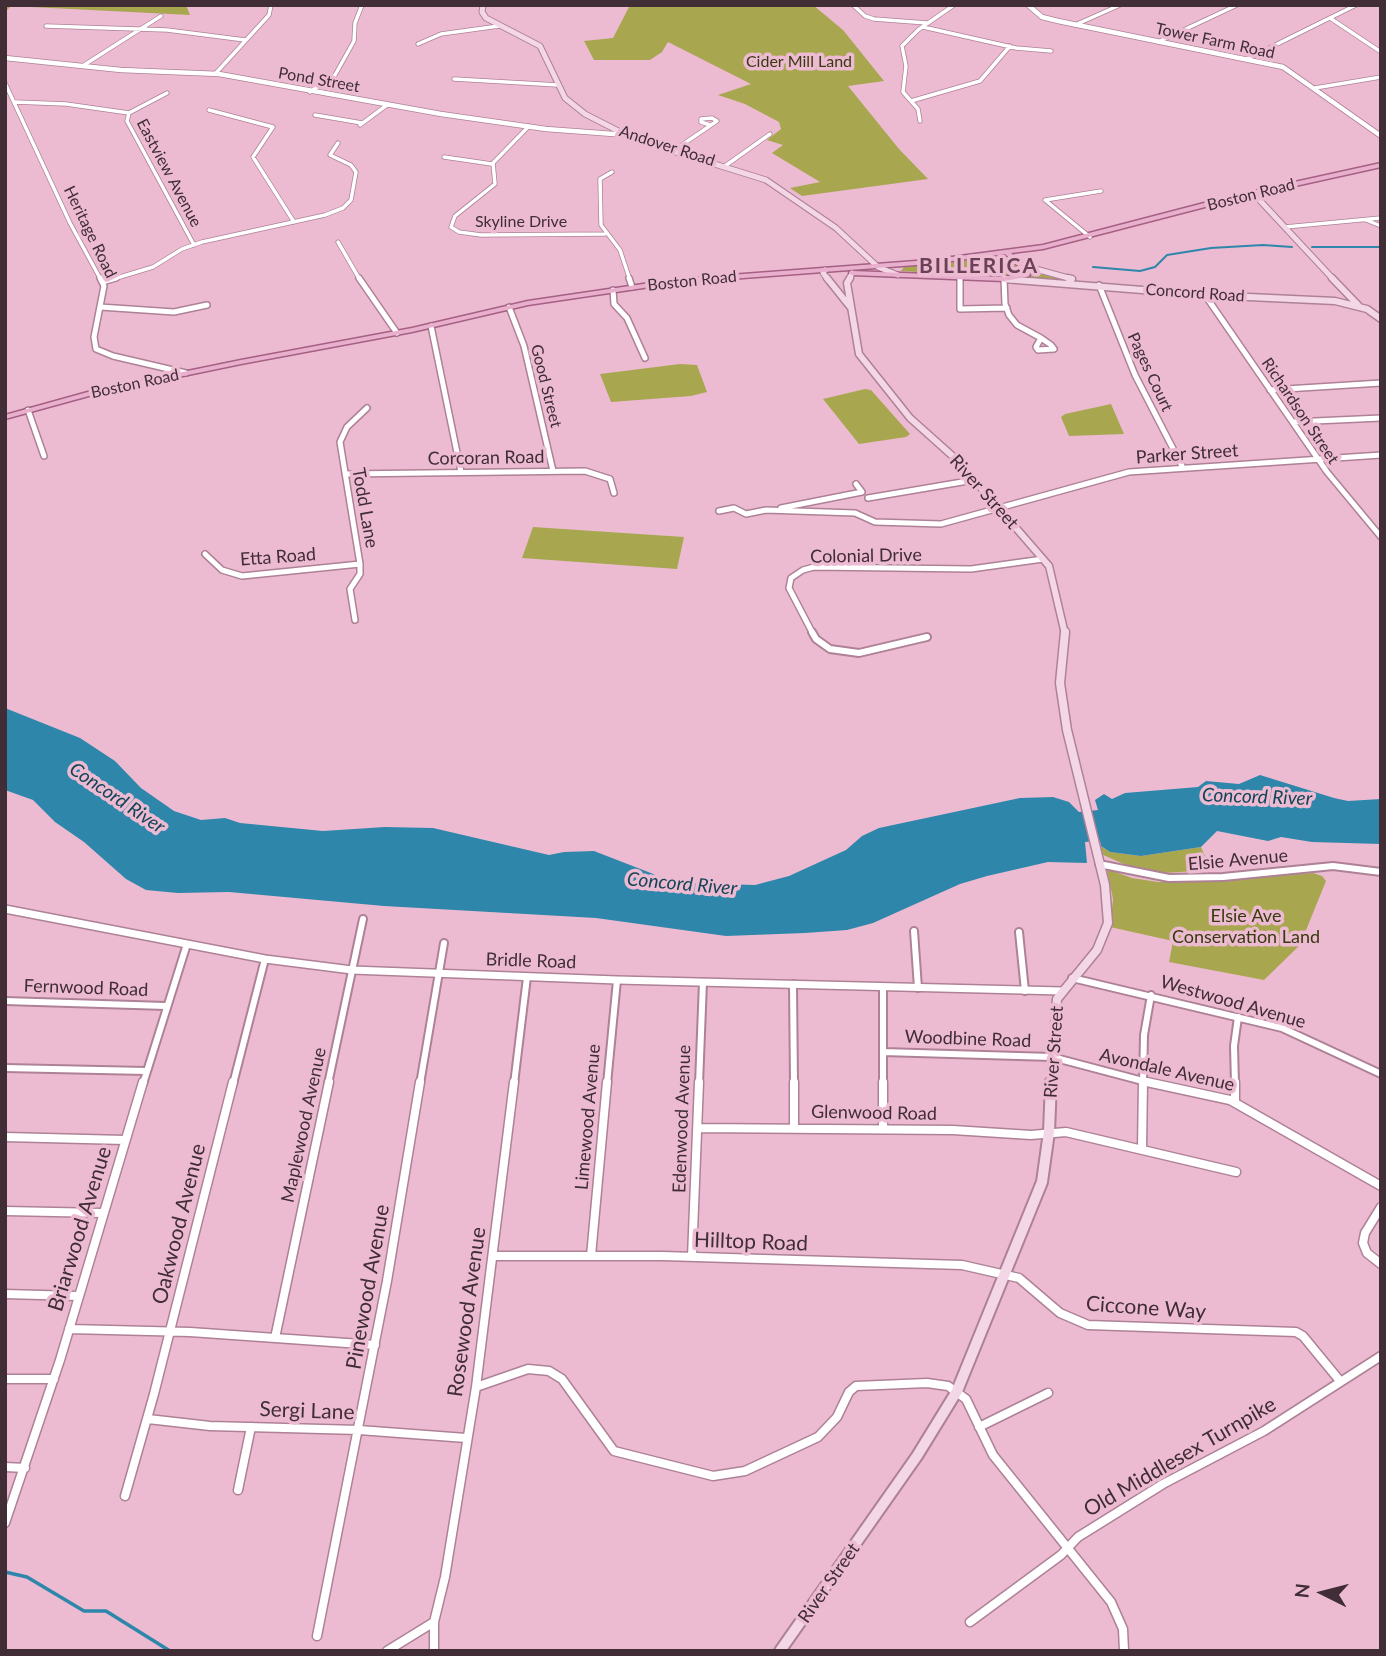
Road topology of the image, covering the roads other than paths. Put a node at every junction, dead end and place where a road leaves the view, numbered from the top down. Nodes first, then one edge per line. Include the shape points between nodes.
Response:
1 (271, 5) edge
2 (362, 5) edge
3 (483, 5) edge
4 (853, 5) edge
5 (954, 5) edge
6 (1028, 5) edge
7 (1120, 5) edge
8 (1237, 5) edge
9 (1356, 5) edge
10 (161, 16) dead end
11 (1330, 18) junction
12 (928, 23) junction
13 (1075, 25) junction
14 (46, 26) dead end
15 (499, 26) junction
16 (923, 27) junction
17 (138, 29) junction
18 (245, 40) junction
19 (1158, 41) junction
20 (418, 44) dead end
21 (1010, 46) junction
22 (1051, 51) dead end
23 (1381, 52) edge
24 (5, 58) edge
25 (1247, 59) junction
26 (84, 65) junction
27 (215, 74) junction
28 (1381, 77) edge
29 (454, 79) dead end
30 (5, 83) edge
31 (558, 85) junction
32 (1315, 88) junction
33 (310, 92) junction
34 (167, 93) dead end
35 (911, 101) junction
36 (15, 102) junction
37 (387, 105) junction
38 (209, 110) dead end
39 (129, 113) junction
40 (315, 116) dead end
41 (920, 121) dead end
42 (710, 125) dead end
43 (529, 127) junction
44 (770, 134) dead end
45 (627, 135) junction
46 (1381, 136) edge
47 (338, 142) dead end
48 (673, 151) junction
49 (444, 157) dead end
50 (492, 164) junction
51 (1381, 165) edge
52 (726, 166) junction
53 (612, 172) dead end
54 (1101, 191) dead end
55 (1253, 193) junction
56 (1381, 218) edge
57 (1366, 220) junction
58 (294, 222) junction
59 (1381, 226) edge
60 (1285, 227) junction
61 (606, 234) junction
62 (1090, 237) junction
63 (338, 242) dead end
64 (194, 245) junction
65 (1007, 253) junction
66 (901, 265) junction
67 (1021, 265) junction
68 (878, 267) junction
69 (824, 272) junction
70 (786, 273) joint
71 (852, 273) junction
72 (898, 275) junction
73 (960, 277) junction
74 (1004, 279) junction
75 (102, 282) junction
76 (1099, 285) junction
77 (632, 287) junction
78 (613, 290) junction
79 (1205, 295) junction
80 (1358, 305) junction
81 (207, 306) dead end
82 (100, 307) junction
83 (509, 307) junction
84 (1007, 308) junction
85 (853, 311) junction
86 (1381, 311) edge
87 (1372, 312) junction
88 (1381, 319) edge
89 (431, 326) junction
90 (397, 333) junction
91 (1041, 338) dead end
92 (645, 358) dead end
93 (186, 373) junction
94 (1379, 385) edge
95 (1270, 390) junction
96 (367, 408) dead end
97 (28, 410) junction
98 (5, 417) edge
99 (1381, 418) edge
100 (1293, 422) junction
101 (1381, 455) edge
102 (44, 456) dead end
103 (1318, 459) junction
104 (1183, 468) junction
105 (553, 471) junction
106 (461, 472) junction
107 (345, 474) junction
108 (974, 480) junction
109 (856, 484) dead end
110 (614, 493) dead end
111 (868, 498) dead end
112 (852, 500) junction
113 (809, 503) junction
114 (999, 508) junction
115 (766, 510) junction
116 (719, 511) dead end
117 (811, 512) junction
118 (855, 513) junction
119 (1381, 537) edge
120 (205, 554) dead end
121 (1043, 559) junction
122 (360, 564) junction
123 (355, 620) dead end
124 (927, 637) dead end
125 (1100, 864) junction
126 (1381, 872) edge
127 (5, 909) edge
128 (363, 919) dead end
129 (914, 931) dead end
130 (1019, 932) dead end
131 (444, 943) dead end
132 (187, 944) junction
133 (265, 959) junction
134 (352, 970) junction
135 (439, 974) junction
136 (527, 977) junction
137 (1072, 978) junction
138 (617, 980) junction
139 (703, 982) junction
140 (793, 985) junction
141 (883, 987) junction
142 (918, 988) junction
143 (1025, 991) junction
144 (1062, 991) junction
145 (1151, 995) junction
146 (5, 1001) edge
147 (166, 1006) junction
148 (1238, 1017) junction
149 (883, 1052) junction
150 (1052, 1057) junction
151 (5, 1068) edge
152 (146, 1071) junction
153 (1381, 1074) edge
154 (1144, 1082) junction
155 (1236, 1102) junction
156 (698, 1128) junction
157 (794, 1128) junction
158 (883, 1129) junction
159 (1049, 1132) junction
160 (5, 1137) edge
161 (125, 1140) junction
162 (1142, 1149) junction
163 (1236, 1172) dead end
164 (1381, 1186) edge
165 (1381, 1207) edge
166 (5, 1211) edge
167 (103, 1213) junction
168 (492, 1256) junction
169 (591, 1256) junction
170 (692, 1257) junction
171 (1381, 1264) edge
172 (1007, 1273) junction
173 (5, 1294) edge
174 (78, 1296) junction
175 (69, 1329) junction
176 (170, 1331) junction
177 (275, 1338) junction
178 (376, 1345) junction
179 (1381, 1356) edge
180 (5, 1379) edge
181 (54, 1379) junction
182 (1340, 1381) junction
183 (476, 1387) junction
184 (957, 1391) junction
185 (1048, 1393) dead end
186 (148, 1419) junction
187 (251, 1427) junction
188 (979, 1427) junction
189 (359, 1430) junction
190 (466, 1438) junction
191 (5, 1467) edge
192 (25, 1468) junction
193 (238, 1490) dead end
194 (125, 1496) dead end
195 (5, 1523) edge
196 (1068, 1547) junction
197 (434, 1622) junction
198 (970, 1622) dead end
199 (317, 1636) dead end
200 (387, 1651) edge
201 (434, 1651) edge
202 (780, 1651) edge
203 (1125, 1651) edge

1 - 18 street via 271,12
2 - 33 street via 354,41 335,75
3 - 15 main road, Andover Road via 484,15
4 - 12 street via 874,19
5 - 12 street
6 - 13 street, Tower Farm Road via 1042,16
7 - 13 street
8 - 19 street
9 - 11 street
10 - 17 street
11 - 23 street
11 - 25 street
12 - 16 street
13 - 19 street, Tower Farm Road
14 - 17 street
15 - 20 street via 441,34
15 - 31 main road, Andover Road via 540,46
16 - 21 street
16 - 35 street via 901,48 906,66 902,88
17 - 18 street
17 - 26 street
18 - 27 street
19 - 25 street, Tower Farm Road
21 - 22 street
21 - 35 street via 980,81
24 - 26 street, Pond Street
25 - 32 street, Tower Farm Road via 1288,70
26 - 27 street, Pond Street
27 - 33 street, Pond Street
28 - 32 street
29 - 31 street
30 - 36 street, Heritage Road
31 - 45 main road, Andover Road via 579,110
32 - 46 street, Tower Farm Road
33 - 37 street, Pond Street
34 - 39 street, Eastview Avenue
35 - 41 street via 921,114
36 - 39 street
36 - 75 street, Heritage Road
37 - 40 street via 360,125
37 - 43 street, Pond Street
38 - 58 street via 273,127 253,157
39 - 64 street, Eastview Avenue via 132,132
42 - 48 street
43 - 45 street, Pond Street
43 - 50 street, Skyline Drive
44 - 52 street
45 - 48 main road, Andover Road
47 - 58 street via 330,155 356,172 350,203 333,213
48 - 52 main road, Andover Road
49 - 50 street
50 - 61 street, Skyline Drive via 495,184 455,216 450,224 455,231
51 - 55 main road, Boston Road
52 - 68 main road, Andover Road via 781,187 851,240
53 - 61 street via 600,179 601,225
54 - 62 street via 1045,200
55 - 60 main road
55 - 62 main road, Boston Road
56 - 57 street
57 - 59 street
57 - 60 street
58 - 64 street
60 - 80 main road
61 - 77 street via 620,250
62 - 65 main road, Boston Road
63 - 90 street
64 - 75 street via 161,263
65 - 66 main road, Boston Road
65 - 67 main road
66 - 68 main road, Boston Road
66 - 72 main road via 895,269
67 - 74 main road via 1027,275
67 - 76 main road
68 - 69 main road, Boston Road
68 - 72 main road, Concord Road
69 - 70 main road, Concord Road
69 - 71 main road, Concord Road
69 - 85 main road
70 - 77 main road, Boston Road
71 - 72 main road, Concord Road
71 - 85 main road, River Street via 847,283
72 - 73 main road, Concord Road
73 - 74 main road, Concord Road
73 - 84 street via 960,309
74 - 76 main road, Concord Road
74 - 84 street
75 - 82 street, Heritage Road
76 - 79 main road, Concord Road
76 - 104 street, Pages Court via 1135,375
77 - 78 main road, Boston Road
78 - 83 main road, Boston Road
78 - 92 street via 614,304 627,318
79 - 80 main road, Concord Road
79 - 95 street, Richardson Street
80 - 87 main road, Concord Road
81 - 82 street via 174,312
82 - 93 street, Heritage Road via 96,349
83 - 89 main road, Boston Road
83 - 105 street, Good Street via 524,346
84 - 91 street via 1017,326
85 - 108 main road, River Street via 859,354 910,418
86 - 87 street
87 - 88 main road, Concord Road
89 - 90 main road, Boston Road
89 - 106 street
90 - 93 main road, Boston Road
93 - 97 main road, Boston Road
94 - 95 street
95 - 100 street, Richardson Street
96 - 107 street, Todd Lane via 341,436
97 - 98 main road, Boston Road
97 - 102 street
99 - 100 street
100 - 103 street, Richardson Street
101 - 103 street, Parker Street
103 - 104 street, Parker Street
103 - 119 street, Richardson Street
104 - 114 street, Parker Street via 1129,472
105 - 106 street, Corcoran Road
105 - 110 street, Corcoran Road via 597,472 610,479
106 - 107 street, Corcoran Road
107 - 122 street, Todd Lane
108 - 111 street
108 - 114 main road, River Street
109 - 112 street via 862,492
112 - 113 street
112 - 118 street
113 - 115 street
113 - 117 street
114 - 118 street, Parker Street via 941,524 875,522
114 - 121 main road, River Street
115 - 116 street via 746,514 734,508
115 - 117 street, Parker Street
117 - 118 street, Parker Street
120 - 122 street, Etta Road via 225,571 244,576
121 - 124 street, Colonial Drive via 971,569 814,567 791,578 789,588 817,639 831,649 859,653
121 - 125 main road, River Street via 1052,575 1065,630 1062,695 1072,757
122 - 123 street, Todd Lane via 351,589
125 - 126 street, Elsie Avenue via 1168,878 1333,866
125 - 137 main road, River Street via 1107,902 1106,930 1097,950
127 - 132 street, Bridle Road
128 - 134 street, Maplewood Avenue
129 - 142 street
130 - 143 street
131 - 135 street, Pinewood Avenue
132 - 133 street, Bridle Road
132 - 147 street, Briarwood Avenue
133 - 134 street, Bridle Road
133 - 176 street, Oakwood Avenue
134 - 135 street, Bridle Road
134 - 177 street, Maplewood Avenue
135 - 136 street, Bridle Road
135 - 178 street, Pinewood Avenue
136 - 138 street, Bridle Road
136 - 168 street, Rosewood Avenue
137 - 144 main road, River Street
137 - 145 street, Westwood Avenue
138 - 139 street, Bridle Road
138 - 169 street, Limewood Avenue
139 - 140 street, Bridle Road
139 - 156 street, Edenwood Avenue
140 - 141 street, Bridle Road
140 - 157 street
141 - 142 street, Bridle Road
141 - 149 street
142 - 143 street, Bridle Road
143 - 144 street, Bridle Road
144 - 150 main road, River Street via 1055,1007
145 - 148 street, Westwood Avenue
145 - 154 street via 1144,1035
146 - 147 street, Fernwood Road
147 - 152 street, Briarwood Avenue
148 - 153 street, Westwood Avenue via 1292,1032
148 - 155 street
149 - 150 street, Woodbine Road
149 - 158 street
150 - 154 street, Avondale Avenue
150 - 159 main road, River Street
151 - 152 street
152 - 161 street, Briarwood Avenue
154 - 155 street, Avondale Avenue
154 - 162 street
155 - 164 street, Avondale Avenue
156 - 157 street, Glenwood Road
156 - 170 street, Edenwood Avenue
157 - 158 street, Glenwood Road
158 - 159 street, Glenwood Road
159 - 162 street, Glenwood Road
159 - 172 main road, River Street via 1039,1192
160 - 161 street
161 - 167 street, Briarwood Avenue
162 - 163 street, Glenwood Road
165 - 171 street via 1363,1243
166 - 167 street
167 - 174 street, Briarwood Avenue
168 - 169 street, Hilltop Road
168 - 183 street, Rosewood Avenue
169 - 170 street, Hilltop Road
170 - 172 street, Hilltop Road via 953,1264
172 - 182 street, Ciccone Way via 1028,1283 1060,1312 1087,1325 1298,1333
172 - 184 main road, River Street
173 - 174 street
174 - 175 street, Briarwood Avenue
175 - 176 street
175 - 181 street, Briarwood Avenue
176 - 177 street
176 - 186 street, Oakwood Avenue
177 - 178 street
178 - 189 street, Pinewood Avenue
179 - 182 street, Old Middlesex Turnpike
180 - 181 street
181 - 192 street, Briarwood Avenue
182 - 196 street, Old Middlesex Turnpike via 1264,1431 1144,1495
183 - 184 street via 528,1369 549,1371 562,1379 614,1451 713,1476 745,1471 818,1437 856,1386 927,1383
183 - 190 street, Rosewood Avenue
184 - 188 street via 968,1401
184 - 202 main road, River Street via 918,1456
185 - 188 street
186 - 187 street, Sergi Lane
186 - 194 street, Oakwood Avenue
187 - 189 street, Sergi Lane
187 - 193 street
188 - 196 street via 1003,1469
189 - 190 street, Sergi Lane
189 - 199 street, Pinewood Avenue
190 - 197 street, Rosewood Avenue
191 - 192 street
192 - 195 street, Briarwood Avenue
196 - 198 street, Old Middlesex Turnpike
196 - 203 street via 1117,1614
197 - 200 street
197 - 201 street, Rosewood Avenue

